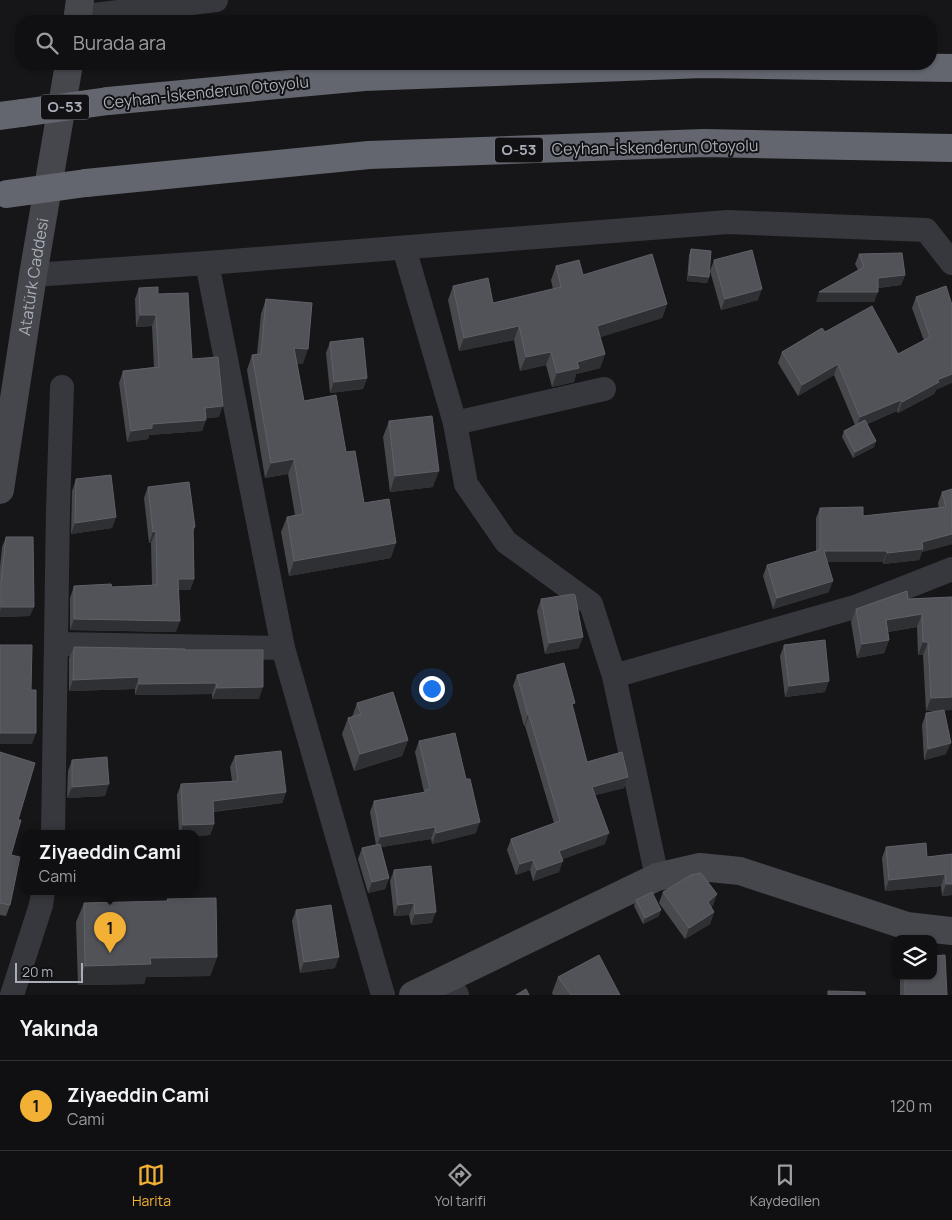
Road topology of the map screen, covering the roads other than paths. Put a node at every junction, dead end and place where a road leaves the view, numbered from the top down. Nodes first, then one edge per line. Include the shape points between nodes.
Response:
1 (216, 0) edge
2 (78, 13) edge
3 (937, 68) edge
4 (952, 68) edge
5 (68, 70) edge
6 (547, 70) edge
7 (11, 114) edge
8 (952, 148) edge
9 (3, 194) edge
10 (926, 230) junction
11 (952, 231) edge
12 (404, 248) junction
13 (208, 263) junction
14 (952, 263) edge
15 (33, 275) junction
16 (62, 387) dead end
17 (604, 389) dead end
18 (455, 423) junction
19 (3, 458) edge
20 (0, 490) edge
21 (952, 569) edge
22 (56, 644) junction
23 (282, 648) junction
24 (614, 676) junction
25 (53, 830) edge
26 (657, 877) junction
27 (43, 895) edge
28 (952, 931) edge
29 (452, 988) edge
30 (12, 995) edge
31 (382, 995) edge
32 (413, 995) edge

1 - 2 street
3 - 4 highway, Ceyhan-İskenderun Otoyolu / O-53, bridge
5 - 15 street, Atatürk Caddesi
6 - 7 highway, Ceyhan-İskenderun Otoyolu / O-53, bridge via 364,77 108,101
8 - 9 highway, Ceyhan-İskenderun Otoyolu / O-53, bridge via 704,143 369,156
10 - 11 street
10 - 12 street via 728,222
10 - 14 street
12 - 13 street
12 - 18 street
13 - 15 street
13 - 23 street
15 - 19 street, Atatürk Caddesi
16 - 22 street
17 - 18 street
18 - 24 street via 466,484 506,542 591,604
19 - 20 street, Atatürk Caddesi
21 - 24 street via 858,606
22 - 23 street
22 - 25 street
23 - 31 street
24 - 26 street
26 - 28 street via 700,867 740,871 906,926
26 - 29 street
27 - 30 street
29 - 32 street

